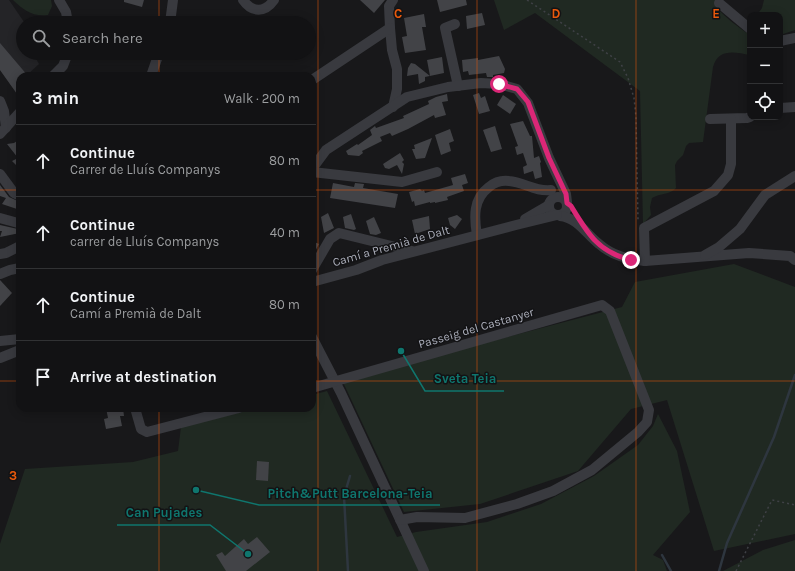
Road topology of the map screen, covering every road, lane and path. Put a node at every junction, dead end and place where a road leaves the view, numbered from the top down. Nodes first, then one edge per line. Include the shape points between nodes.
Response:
1 (59, 0) edge
2 (173, 0) edge
3 (243, 0) edge
4 (274, 0) edge
5 (393, 0) edge
6 (528, 0) edge
7 (719, 3) dead end
8 (67, 16) edge
9 (171, 16) edge
10 (455, 24) dead end
11 (747, 26) edge
12 (390, 28) junction
13 (795, 38) edge
14 (783, 40) edge
15 (65, 60) edge
16 (156, 60) edge
17 (63, 66) junction
18 (57, 72) edge
19 (63, 72) edge
20 (153, 72) edge
21 (316, 77) edge
22 (458, 86) junction
23 (0, 101) edge
24 (393, 107) junction
25 (795, 107) edge
26 (783, 108) edge
27 (747, 116) edge
28 (731, 118) junction
29 (710, 119) dead end
30 (16, 120) edge
31 (3, 131) edge
32 (549, 158) junction
33 (316, 165) edge
34 (316, 171) edge
35 (437, 172) dead end
36 (0, 174) edge
37 (795, 176) edge
38 (551, 190) junction
39 (16, 194) edge
40 (567, 203) junction
41 (550, 204) junction
42 (558, 216) junction
43 (0, 218) edge
44 (16, 222) edge
45 (516, 225) junction
46 (644, 228) junction
47 (588, 233) junction
48 (477, 235) junction
49 (16, 248) edge
50 (414, 252) junction
51 (0, 254) edge
52 (701, 257) junction
53 (795, 260) edge
54 (648, 261) junction
55 (316, 263) edge
56 (16, 269) edge
57 (0, 274) edge
58 (316, 281) edge
59 (16, 339) edge
60 (0, 341) edge
61 (316, 345) edge
62 (16, 352) edge
63 (0, 358) edge
64 (335, 382) junction
65 (316, 387) edge
66 (137, 412) edge
67 (224, 412) edge
68 (795, 505) edge
69 (400, 520) junction
70 (424, 571) edge
71 (736, 571) edge

1 - 8 street
2 - 9 street
3 - 4 street via 253,9 261,11
5 - 12 street via 389,6
6 - 46 path via 620,62 634,98 638,224
7 - 11 street
10 - 22 street via 445,28
12 - 21 street
12 - 24 street via 397,69 397,89
13 - 14 street
15 - 17 street
16 - 20 street
17 - 18 street
17 - 19 street
22 - 24 street via 407,97
22 - 32 street via 481,83 517,89 528,102
23 - 31 street via 4,111
24 - 33 street via 326,150
25 - 26 street
27 - 28 street
28 - 29 street
28 - 46 street via 731,164 728,175 714,191
30 - 31 street
32 - 38 street
32 - 40 street via 566,194
34 - 35 street via 402,182
36 - 39 street
37 - 52 street via 765,195 740,229 719,247
38 - 41 street via 548,199
38 - 48 street via 535,190 508,181 495,182 483,192 477,202 474,218
40 - 41 street via 559,197 553,199
40 - 42 street via 566,211
40 - 47 street
41 - 42 street via 551,212
41 - 45 street, Camí a Premià de Dalt
42 - 45 street, Camí a Premià de Dalt
42 - 47 street via 568,217
43 - 44 street
45 - 48 street, Camí a Premià de Dalt
46 - 54 street
47 - 54 street via 599,245 619,257
48 - 50 street, Camí a Premià de Dalt
49 - 51 street
50 - 55 street via 339,234 330,239
50 - 58 street, Camí a Premià de Dalt
52 - 53 street via 749,253 790,256
52 - 54 street
56 - 57 street
59 - 60 street
61 - 64 street
62 - 63 street
64 - 65 street, Passeig del Castanyer
64 - 69 street
64 - 69 street, Passeig del Castanyer via 602,305 610,311 649,410 647,422 638,432 592,470 553,491 464,518 418,517
66 - 67 street via 141,428 147,432
68 - 71 path via 772,500
69 - 70 street

